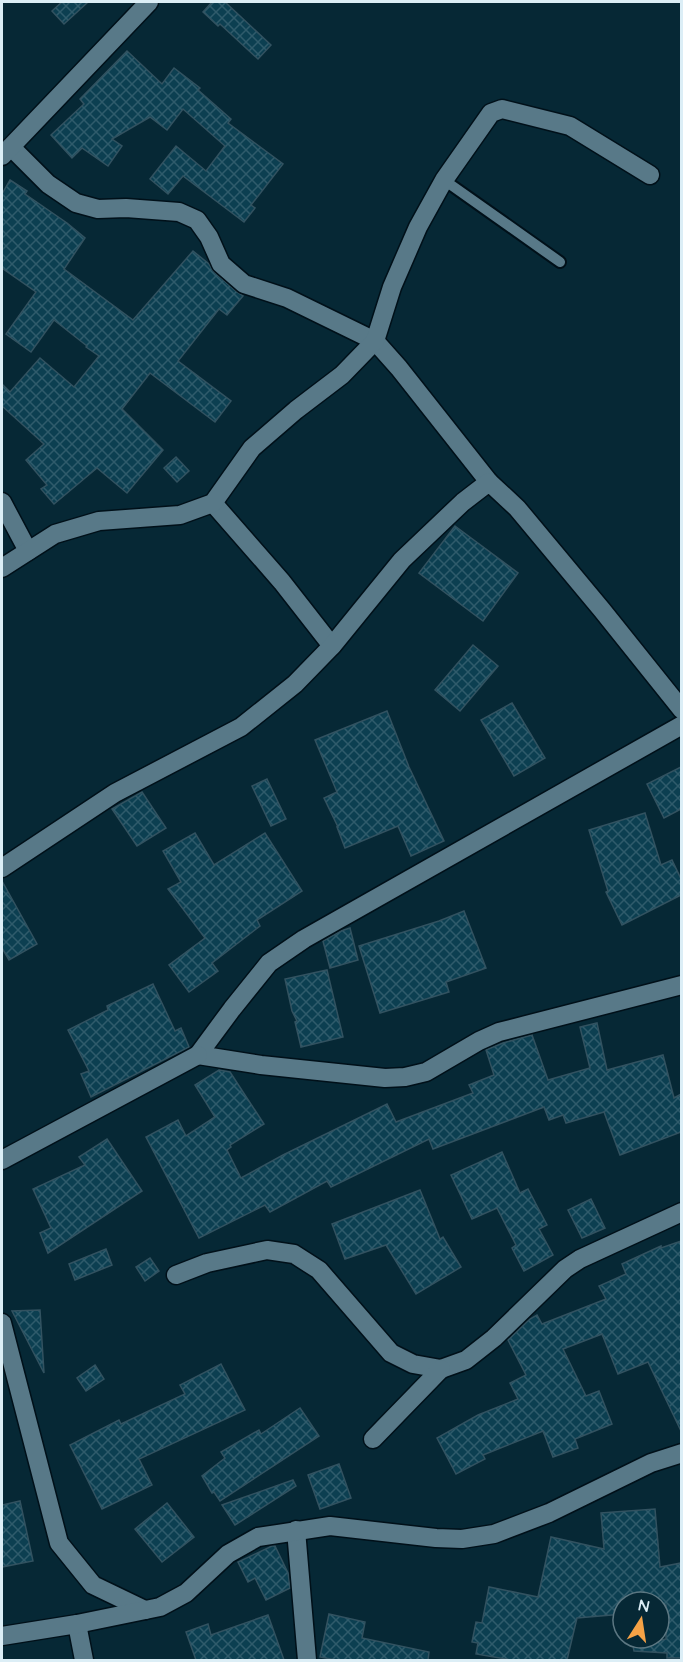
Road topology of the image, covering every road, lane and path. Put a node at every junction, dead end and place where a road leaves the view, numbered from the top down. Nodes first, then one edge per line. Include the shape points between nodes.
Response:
1 (149, 2) edge
2 (6, 152) edge
3 (650, 175) dead end
4 (444, 180) junction
5 (560, 262) dead end
6 (375, 341) junction
7 (489, 482) junction
8 (2, 502) edge
9 (213, 503) junction
10 (28, 551) junction
11 (2, 568) edge
12 (332, 646) junction
13 (681, 710) edge
14 (681, 725) edge
15 (2, 868) edge
16 (681, 985) edge
17 (198, 1055) junction
18 (2, 1160) edge
19 (681, 1212) edge
20 (176, 1275) dead end
21 (2, 1323) edge
22 (441, 1369) junction
23 (9, 1383) edge
24 (373, 1438) dead end
25 (681, 1453) edge
26 (296, 1530) junction
27 (145, 1610) junction
28 (77, 1624) junction
29 (2, 1636) edge
30 (84, 1660) edge
31 (307, 1660) edge

1 - 2 street
2 - 6 street via 76,203 98,209 179,212 197,220 221,264 244,284 287,298
3 - 4 street via 570,126 502,109 491,113
4 - 5 lane
4 - 6 street via 392,287
6 - 7 street
6 - 9 street via 342,375 252,448
7 - 12 street via 402,560
7 - 13 street via 517,508
8 - 10 street
9 - 10 street via 180,515 99,521 55,534
9 - 12 street
10 - 11 street
12 - 15 street via 295,684 241,727 114,793
14 - 17 street via 283,953 269,963
16 - 17 street via 499,1032 426,1072 405,1077 261,1065
17 - 18 street
19 - 22 street via 580,1259 494,1338 466,1360
20 - 22 street via 207,1263 267,1250 294,1254 320,1270 391,1353 413,1364
21 - 23 street
22 - 24 street
23 - 27 street via 59,1543 93,1585
25 - 26 street via 494,1534 462,1539 330,1526
26 - 27 street via 258,1537 228,1554 186,1593
26 - 31 street
27 - 28 street
28 - 29 street
28 - 30 street

